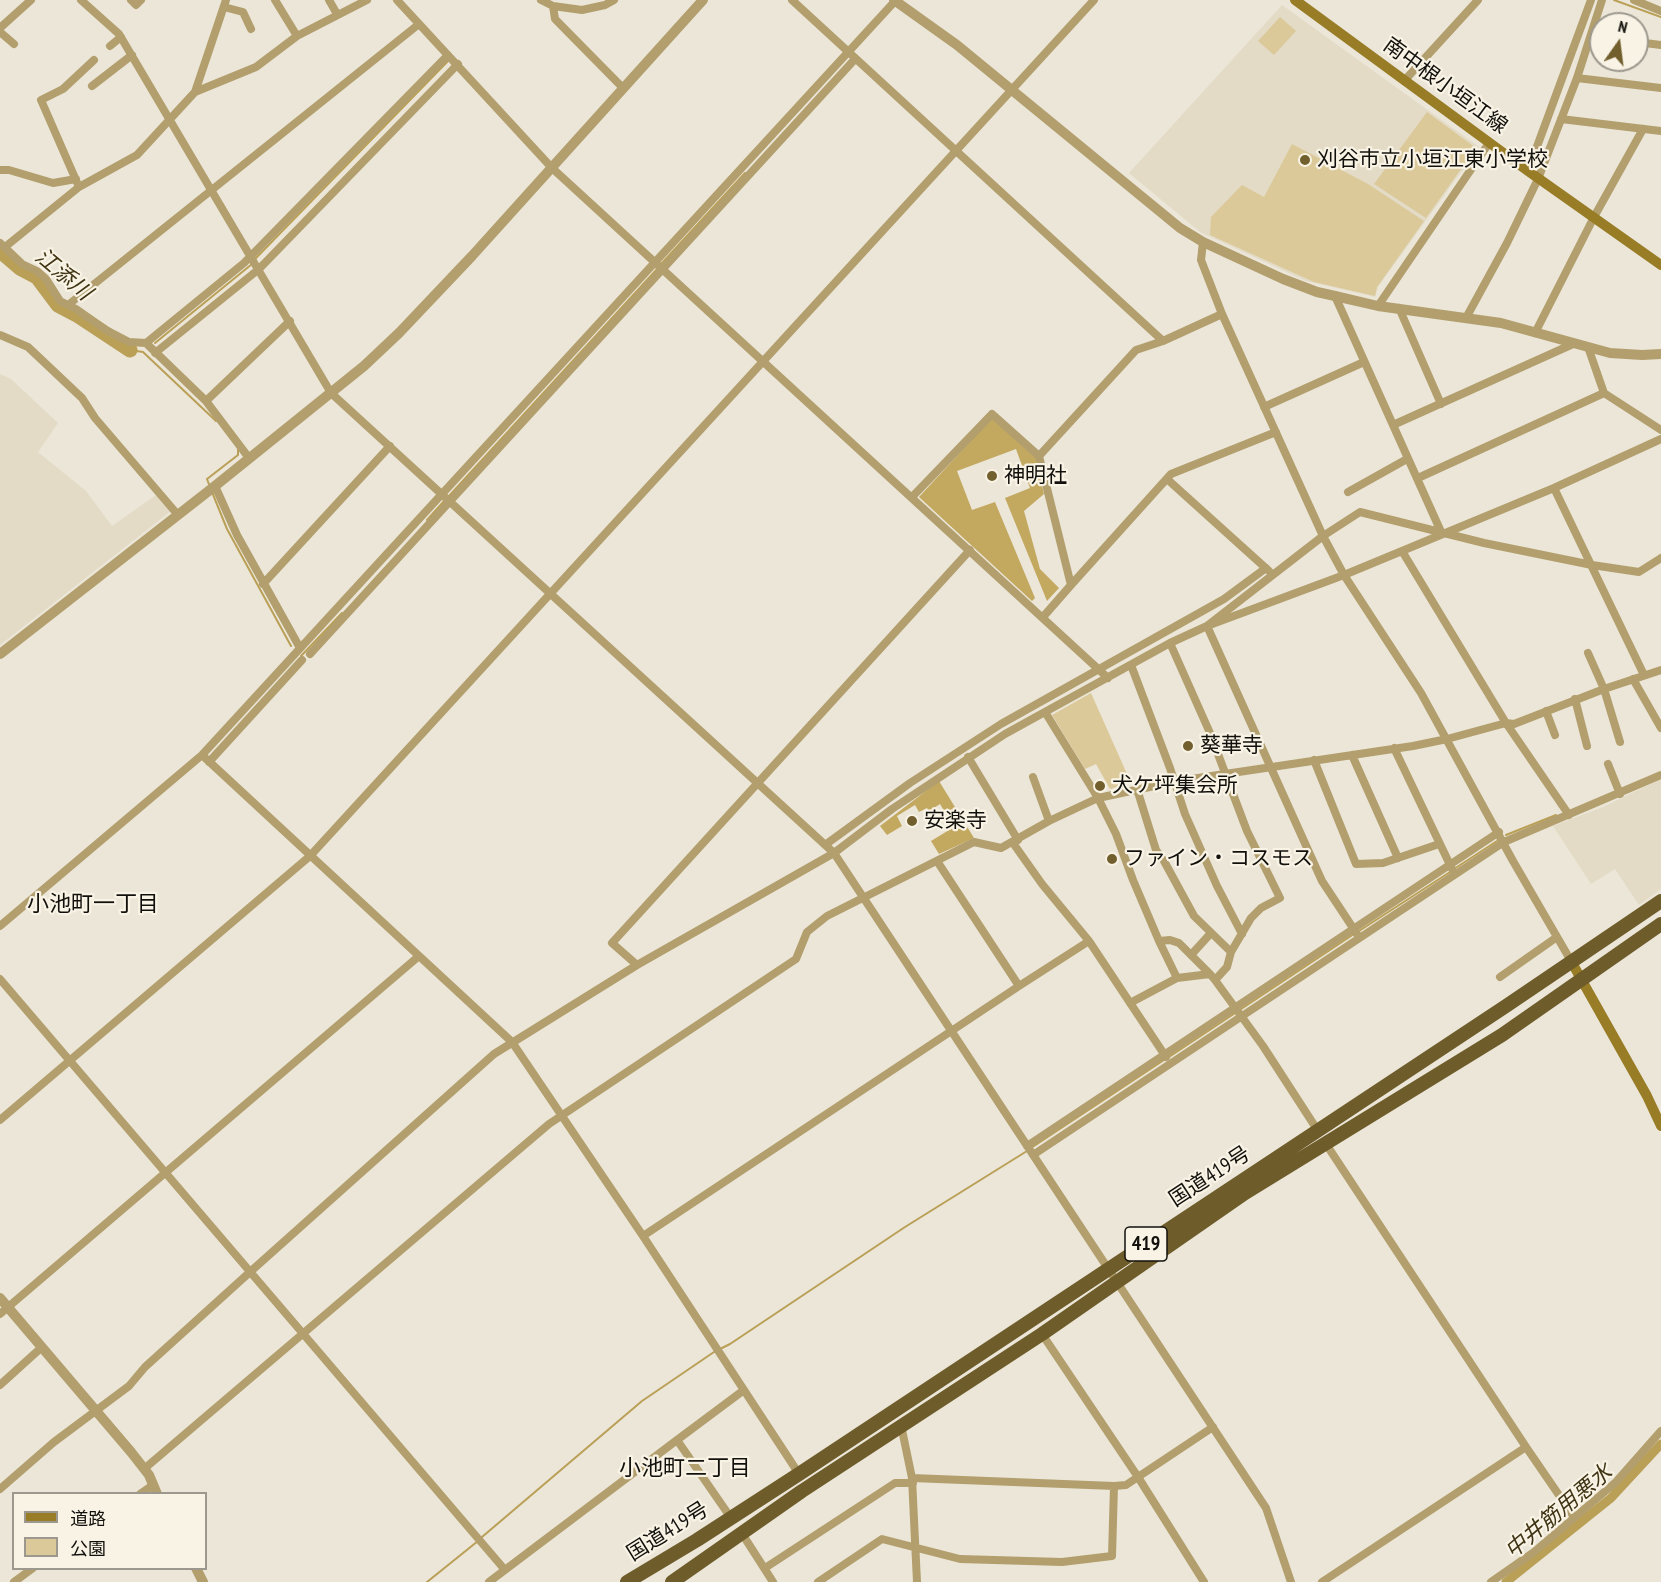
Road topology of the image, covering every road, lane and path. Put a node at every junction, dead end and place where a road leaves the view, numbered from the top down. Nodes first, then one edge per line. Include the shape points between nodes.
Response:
1 (31, 0) edge
2 (81, 0) edge
3 (131, 0) edge
4 (141, 0) edge
5 (275, 0) edge
6 (329, 0) edge
7 (367, 0) edge
8 (397, 0) edge
9 (541, 0) edge
10 (614, 0) edge
11 (703, 0) edge
12 (792, 0) edge
13 (1094, 0) edge
14 (1295, 0) edge
15 (1478, 0) edge
16 (1591, 0) edge
17 (1634, 0) edge
18 (899, 1) edge
19 (225, 4) edge
20 (553, 6) junction
21 (1661, 11) edge
22 (337, 14) junction
23 (419, 24) junction
24 (251, 29) dead end
25 (0, 30) edge
26 (297, 36) junction
27 (121, 38) junction
28 (14, 44) dead end
29 (110, 46) dead end
30 (848, 52) junction
31 (1589, 53) edge
32 (132, 55) junction
33 (448, 55) junction
34 (855, 59) junction
35 (94, 60) dead end
36 (458, 64) junction
37 (1577, 78) junction
38 (1404, 81) junction
39 (92, 86) dead end
40 (623, 88) junction
41 (1661, 88) edge
42 (1011, 91) junction
43 (195, 92) junction
44 (171, 118) junction
45 (1561, 119) junction
46 (1643, 129) junction
47 (1661, 131) edge
48 (1489, 143) junction
49 (956, 151) junction
50 (552, 168) junction
51 (0, 170) edge
52 (1528, 171) junction
53 (1538, 178) junction
54 (77, 183) junction
55 (212, 189) junction
56 (1594, 217) junction
57 (1203, 242) junction
58 (2, 245) edge
59 (251, 255) junction
60 (1661, 265) edge
61 (659, 266) junction
62 (258, 268) junction
63 (1335, 296) junction
64 (68, 305) junction
65 (1378, 306) junction
66 (1398, 308) junction
67 (1222, 314) junction
68 (1466, 318) junction
69 (290, 321) junction
70 (1535, 333) junction
71 (0, 335) edge
72 (1163, 341) junction
73 (146, 343) junction
74 (1573, 344) junction
75 (1588, 347) junction
76 (155, 353) junction
77 (1661, 354) edge
78 (764, 362) junction
79 (1364, 362) junction
80 (331, 393) junction
81 (1604, 393) junction
82 (206, 400) junction
83 (1441, 404) junction
84 (1264, 407) junction
85 (1393, 426) junction
86 (1661, 430) edge
87 (1276, 432) junction
88 (1661, 439) edge
89 (390, 446) junction
90 (1039, 456) junction
91 (249, 458) junction
92 (1407, 459) junction
93 (1167, 478) junction
94 (1418, 478) junction
95 (212, 488) junction
96 (1554, 488) junction
97 (1348, 492) dead end
98 (446, 497) junction
99 (912, 497) junction
100 (178, 514) junction
101 (1443, 534) junction
102 (1323, 536) junction
103 (970, 550) junction
104 (1402, 551) junction
105 (1661, 558) edge
106 (1592, 565) junction
107 (1269, 571) junction
108 (1344, 575) junction
109 (263, 584) junction
110 (1071, 585) junction
111 (551, 594) junction
112 (1043, 616) junction
113 (1207, 626) junction
114 (1170, 643) junction
115 (301, 647) junction
116 (1588, 653) dead end
117 (0, 654) edge
118 (307, 656) junction
119 (1131, 665) junction
120 (1099, 669) junction
121 (1661, 670) edge
122 (1644, 675) junction
123 (1108, 678) junction
124 (1633, 679) junction
125 (1604, 688) junction
126 (1575, 699) junction
127 (1546, 711) junction
128 (1046, 712) junction
129 (1506, 723) junction
130 (1661, 728) edge
131 (1555, 735) dead end
132 (1447, 740) junction
133 (1620, 742) dead end
134 (1587, 746) dead end
135 (1394, 748) junction
136 (202, 755) junction
137 (1352, 755) junction
138 (968, 757) junction
139 (1314, 760) junction
140 (209, 762) junction
141 (1608, 764) dead end
142 (1272, 768) junction
143 (1227, 774) junction
144 (1661, 775) edge
145 (1033, 777) dead end
146 (1174, 782) junction
147 (758, 783) junction
148 (1137, 789) junction
149 (1618, 790) junction
150 (1098, 798) junction
151 (1569, 815) junction
152 (1050, 821) junction
153 (1499, 832) junction
154 (1015, 842) junction
155 (1504, 842) junction
156 (1439, 844) junction
157 (825, 845) junction
158 (834, 853) junction
159 (310, 856) junction
160 (1398, 858) junction
161 (937, 861) junction
162 (1453, 870) junction
163 (863, 898) junction
164 (1661, 901) edge
165 (1661, 924) edge
166 (0, 926) edge
167 (1212, 933) junction
168 (1357, 933) junction
169 (1242, 934) junction
170 (1557, 937) junction
171 (1089, 941) junction
172 (1159, 941) junction
173 (1232, 952) junction
174 (1191, 955) junction
175 (419, 956) junction
176 (1571, 961) junction
177 (637, 965) junction
178 (1213, 977) junction
179 (1500, 977) dead end
180 (1177, 978) junction
181 (1581, 978) junction
182 (0, 979) edge
183 (1018, 986) junction
184 (1130, 1003) junction
185 (1238, 1012) junction
186 (951, 1031) junction
187 (512, 1042) junction
188 (1167, 1059) junction
189 (69, 1060) junction
190 (561, 1114) junction
191 (0, 1120) edge
192 (1661, 1126) edge
193 (1318, 1131) junction
194 (1326, 1144) junction
195 (1030, 1151) junction
196 (165, 1173) junction
197 (644, 1236) junction
198 (250, 1272) junction
199 (1113, 1275) junction
200 (3, 1305) edge
201 (303, 1334) junction
202 (1042, 1334) junction
203 (42, 1347) junction
204 (0, 1385) edge
205 (744, 1390) junction
206 (96, 1412) junction
207 (901, 1425) junction
208 (1213, 1427) junction
209 (1661, 1431) edge
210 (677, 1440) junction
211 (1526, 1447) junction
212 (144, 1469) junction
213 (799, 1474) junction
214 (1138, 1477) junction
215 (912, 1481) junction
216 (1114, 1486) junction
217 (0, 1489) edge
218 (155, 1489) edge
219 (1574, 1517) junction
220 (731, 1518) junction
221 (741, 1532) junction
222 (915, 1547) junction
223 (765, 1568) junction
224 (32, 1570) edge
225 (505, 1570) junction
226 (14, 1582) edge
227 (489, 1582) edge
228 (627, 1582) edge
229 (672, 1582) edge
230 (774, 1582) edge
231 (818, 1582) edge
232 (917, 1582) edge
233 (1204, 1582) edge
234 (1291, 1582) edge
235 (1322, 1582) edge
236 (1491, 1582) edge

1 - 25 street
2 - 27 street
3 - 4 street via 135,5
5 - 26 street
6 - 22 street
7 - 22 street
8 - 23 street
9 - 20 street
10 - 20 street via 582,10
11 - 40 street
12 - 30 street
13 - 42 street
14 - 38 main road, 南中根小垣江線
15 - 38 street
16 - 52 street
17 - 21 street
18 - 30 street
18 - 42 street
19 - 24 street via 243,12
19 - 43 street
20 - 40 street via 555,19
22 - 26 street
23 - 33 street
23 - 55 street
25 - 28 street
26 - 43 street via 255,67
27 - 29 street
27 - 32 street
30 - 34 street
30 - 61 street
31 - 37 street
32 - 39 street
32 - 44 street
33 - 36 street
33 - 59 street
34 - 49 street
34 - 61 street
35 - 54 street via 63,89 41,100
36 - 50 street
36 - 62 street
37 - 41 street
37 - 45 street
38 - 48 main road, 南中根小垣江線
40 - 50 street
42 - 49 street
42 - 57 street via 1180,228
43 - 44 street
44 - 54 street via 137,155
44 - 55 street
45 - 46 street
45 - 53 street
46 - 47 street
46 - 56 street
48 - 52 main road, 南中根小垣江線
48 - 65 street
49 - 72 street
49 - 78 street
50 - 61 street
50 - 80 street via 399,333
51 - 54 street via 53,183
52 - 53 main road, 南中根小垣江線
53 - 56 main road, 南中根小垣江線
53 - 68 street
54 - 58 street
55 - 59 street
55 - 64 street
56 - 60 main road, 南中根小垣江線
56 - 70 street
57 - 63 street via 1283,279
57 - 67 street via 1201,260
58 - 64 street via 46,279 60,301
59 - 62 street
59 - 73 street
61 - 78 street
61 - 98 street
62 - 69 street
62 - 76 street
63 - 65 street
63 - 79 street
64 - 73 street via 129,342
65 - 66 street
66 - 68 street
66 - 83 street
67 - 72 street
67 - 84 street
68 - 70 street
69 - 80 street
69 - 82 street
70 - 74 street
71 - 100 street via 28,347 82,398
72 - 90 street via 1136,350
73 - 76 street
74 - 75 street
74 - 83 street
75 - 77 street
75 - 81 street
76 - 82 street
78 - 99 street
78 - 111 street
79 - 84 street
79 - 85 street
80 - 89 street
80 - 91 street
81 - 86 street
81 - 94 street
82 - 91 street
83 - 85 street
84 - 87 street
85 - 92 street
87 - 93 street
87 - 102 street
88 - 96 street
89 - 98 street
89 - 109 street
90 - 99 street via 992,414
90 - 110 street
91 - 95 street
92 - 94 street
92 - 97 street
93 - 107 street
93 - 110 street
94 - 101 street
95 - 100 street
95 - 109 street
96 - 101 street
96 - 106 street
98 - 111 street
98 - 115 street
98 - 118 street
99 - 103 street
100 - 117 street
101 - 102 street via 1360,513
101 - 104 street
101 - 106 street
102 - 107 street
102 - 108 street
103 - 112 street
103 - 147 street
104 - 108 street
104 - 129 street
105 - 106 street via 1639,572
106 - 122 street
107 - 113 street
107 - 120 street
108 - 113 street
108 - 132 street
109 - 115 street
110 - 112 street
111 - 147 street
111 - 159 street
112 - 120 street
113 - 114 street
113 - 142 street
114 - 119 street
114 - 143 street
115 - 118 street
115 - 136 street
116 - 125 street
118 - 140 street
119 - 123 street
119 - 146 street
120 - 123 street
120 - 157 street via 962,749
121 - 122 street
122 - 124 street
123 - 128 street
124 - 125 street
124 - 130 street
125 - 126 street
125 - 133 street
126 - 127 street
126 - 134 street
127 - 129 street
127 - 131 street
128 - 138 street
128 - 150 street
129 - 132 street
129 - 151 street
132 - 135 street
132 - 153 street
135 - 137 street
135 - 156 street
136 - 140 street
136 - 166 street
137 - 139 street
137 - 160 street
138 - 154 street
138 - 158 street
139 - 142 street
139 - 160 street via 1356,864
140 - 159 street
141 - 149 street
142 - 143 street
142 - 168 street via 1322,881
143 - 146 street
143 - 169 street via 1247,831 1280,898 1261,908
144 - 149 street
145 - 152 street
146 - 148 street
146 - 169 street via 1198,843
147 - 157 street
147 - 177 street via 612,943
148 - 150 street
148 - 167 street via 1156,850 1194,916
149 - 151 street
150 - 152 street
150 - 172 street
151 - 155 street
152 - 154 street
153 - 155 street
153 - 162 street
154 - 161 street via 1001,848 974,842
154 - 171 street via 1042,884
155 - 162 street
155 - 170 street
156 - 160 street
156 - 162 street
157 - 158 street
158 - 163 street
158 - 177 street
159 - 175 street
159 - 189 street
161 - 163 street
161 - 183 street
162 - 168 street
163 - 186 street
163 - 190 street via 827,916 807,932 796,959
164 - 176 highway, 国道419号 / 419
165 - 181 highway, 国道419号 / 419
167 - 173 street
167 - 174 street
168 - 185 street
169 - 173 street
170 - 176 street
170 - 179 street
171 - 183 street
171 - 184 street
172 - 174 street via 1170,939
172 - 180 street
173 - 178 street via 1227,967
174 - 178 street
175 - 187 street
175 - 196 street
176 - 181 main road
176 - 193 highway, 国道419号 / 419
177 - 187 street
178 - 180 street
178 - 185 street
180 - 184 street
181 - 192 main road
181 - 194 highway, 国道419号 / 419 via 1502,1035
182 - 189 street
183 - 186 street
184 - 188 street
185 - 188 street
185 - 193 street
186 - 195 street
186 - 197 street
187 - 190 street
187 - 198 street
188 - 195 street
189 - 191 street
189 - 196 street
190 - 197 street
190 - 201 street
193 - 199 highway, 国道419号 / 419
194 - 199 highway, 国道419号 / 419
194 - 211 street
195 - 199 street
196 - 198 street
196 - 200 street
197 - 205 street
198 - 201 street
198 - 206 street
199 - 202 highway, 国道419号 / 419
199 - 208 street
199 - 213 highway, 国道419号 / 419
200 - 203 street
201 - 212 street
201 - 225 street
202 - 207 highway, 国道419号 / 419
202 - 214 street
203 - 204 street
203 - 206 street
205 - 210 street
205 - 213 street
206 - 212 street
206 - 217 street
207 - 215 street
207 - 221 highway, 国道419号 / 419
208 - 214 street
208 - 234 street via 1270,1515
209 - 219 street via 1616,1482
210 - 220 street
210 - 225 street
211 - 219 street
211 - 235 street
212 - 218 street
213 - 220 highway, 国道419号 / 419
214 - 216 street via 1126,1485
214 - 233 street
215 - 216 street
215 - 222 street
215 - 223 street via 895,1483
216 - 222 street via 1112,1556 1062,1562 960,1559
219 - 236 street
220 - 228 highway, 国道419号 / 419
221 - 223 street
221 - 229 highway, 国道419号 / 419
222 - 231 street via 882,1539
222 - 232 street
223 - 230 street
224 - 226 street
225 - 227 street

